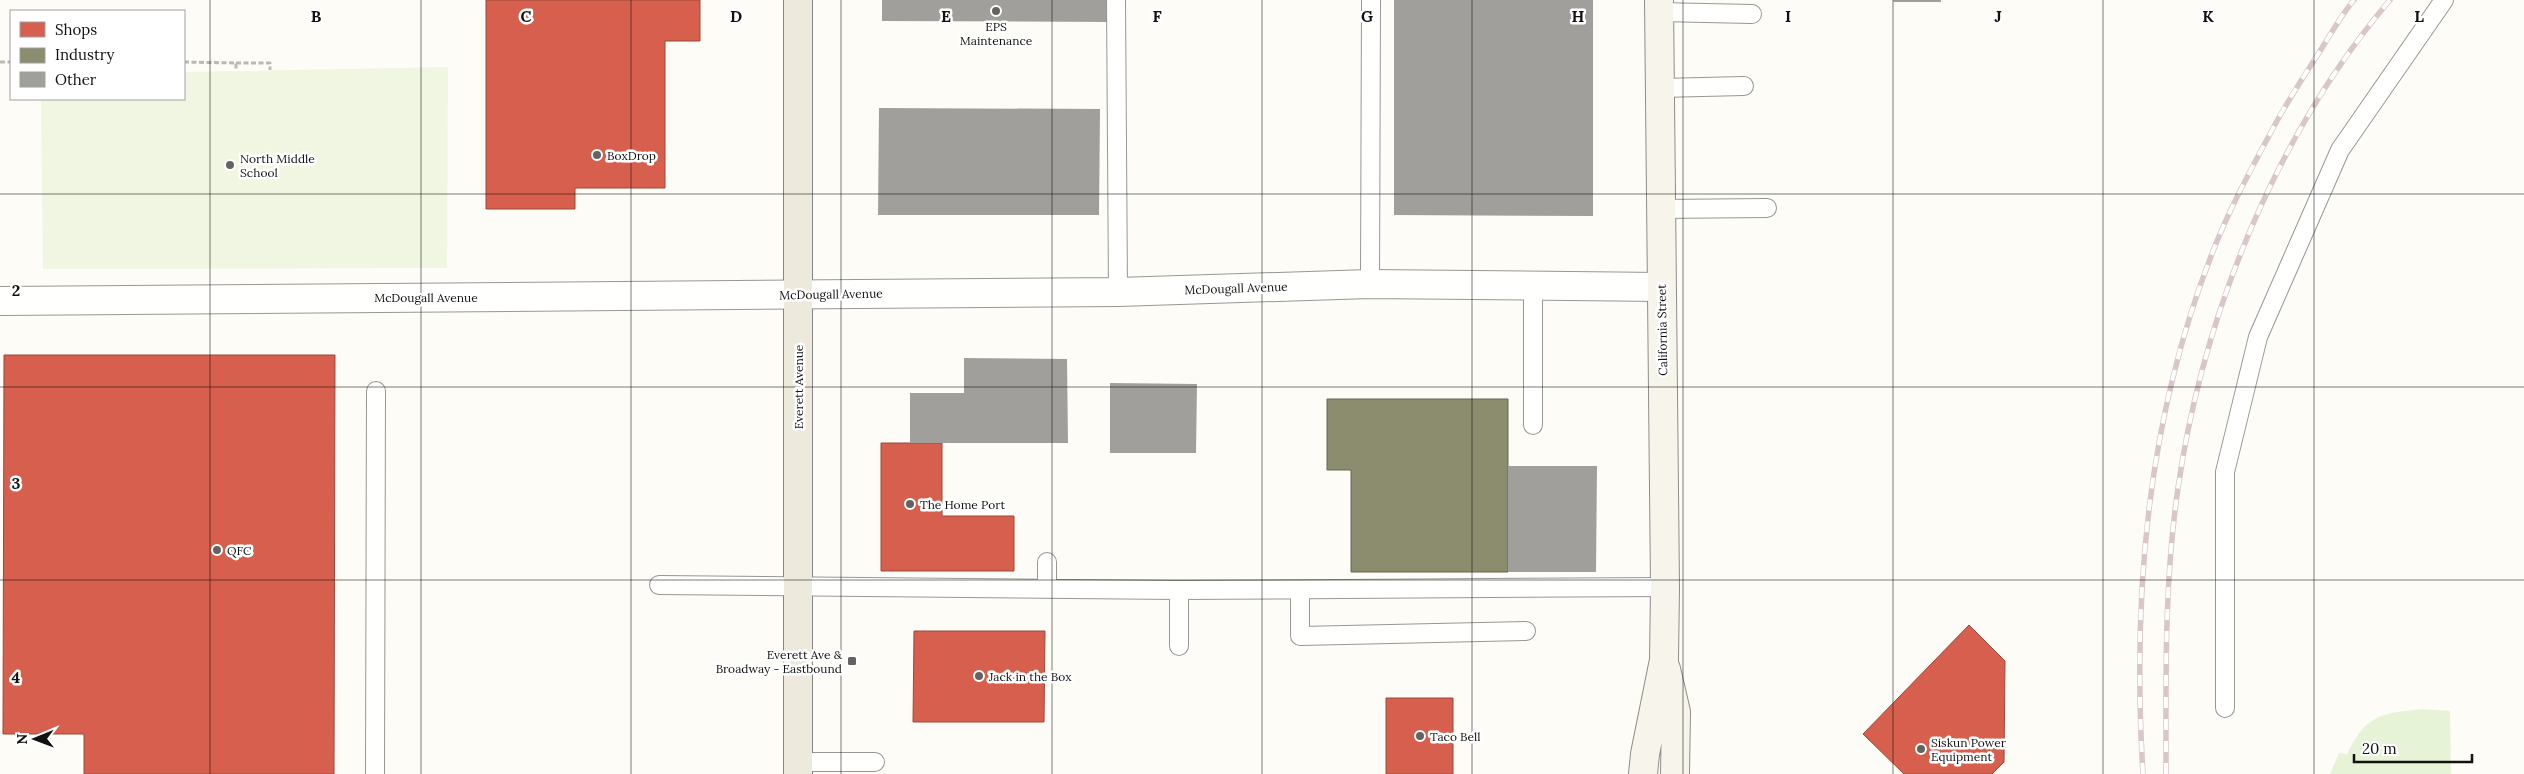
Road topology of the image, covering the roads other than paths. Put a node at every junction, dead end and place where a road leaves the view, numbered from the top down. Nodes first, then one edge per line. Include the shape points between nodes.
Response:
1 (798, 0) edge
2 (1116, 0) edge
3 (1371, 0) edge
4 (2444, 0) edge
5 (1659, 6) edge
6 (1752, 14) dead end
7 (1744, 86) dead end
8 (1660, 88) junction
9 (1767, 208) dead end
10 (1660, 209) junction
11 (1370, 284) junction
12 (1533, 285) junction
13 (1661, 287) junction
14 (1118, 292) junction
15 (798, 294) junction
16 (0, 300) edge
17 (376, 392) dead end
18 (1533, 425) dead end
19 (1048, 562) dead end
20 (659, 585) dead end
21 (798, 585) junction
22 (1665, 587) junction
23 (1047, 588) junction
24 (1179, 590) junction
25 (1300, 590) junction
26 (1526, 631) dead end
27 (1179, 646) dead end
28 (1664, 660) junction
29 (2224, 708) dead end
30 (875, 762) dead end
31 (798, 768) edge
32 (375, 774) edge
33 (1643, 774) edge
34 (1675, 774) edge

1 - 15 main road, Everett Avenue
2 - 14 lane
3 - 11 lane
4 - 29 lane via 2340,150 2258,337 2225,472
5 - 6 lane
5 - 8 street, California Street
7 - 8 lane
8 - 10 street, California Street
9 - 10 lane
10 - 13 street, California Street
11 - 12 street, McDougall Avenue
11 - 14 street, McDougall Avenue
12 - 13 street, McDougall Avenue
12 - 18 lane
13 - 22 street, California Street
14 - 15 street, McDougall Avenue
15 - 16 street, McDougall Avenue
15 - 21 main road, Everett Avenue
17 - 32 lane
19 - 23 lane
20 - 21 lane
21 - 23 lane
21 - 31 main road, Everett Avenue
22 - 25 lane
22 - 28 street, California Street
23 - 24 lane
24 - 25 lane
24 - 27 lane
25 - 26 lane via 1300,636
28 - 33 street, California Street
28 - 34 street, California Street via 1676,712
30 - 31 lane

